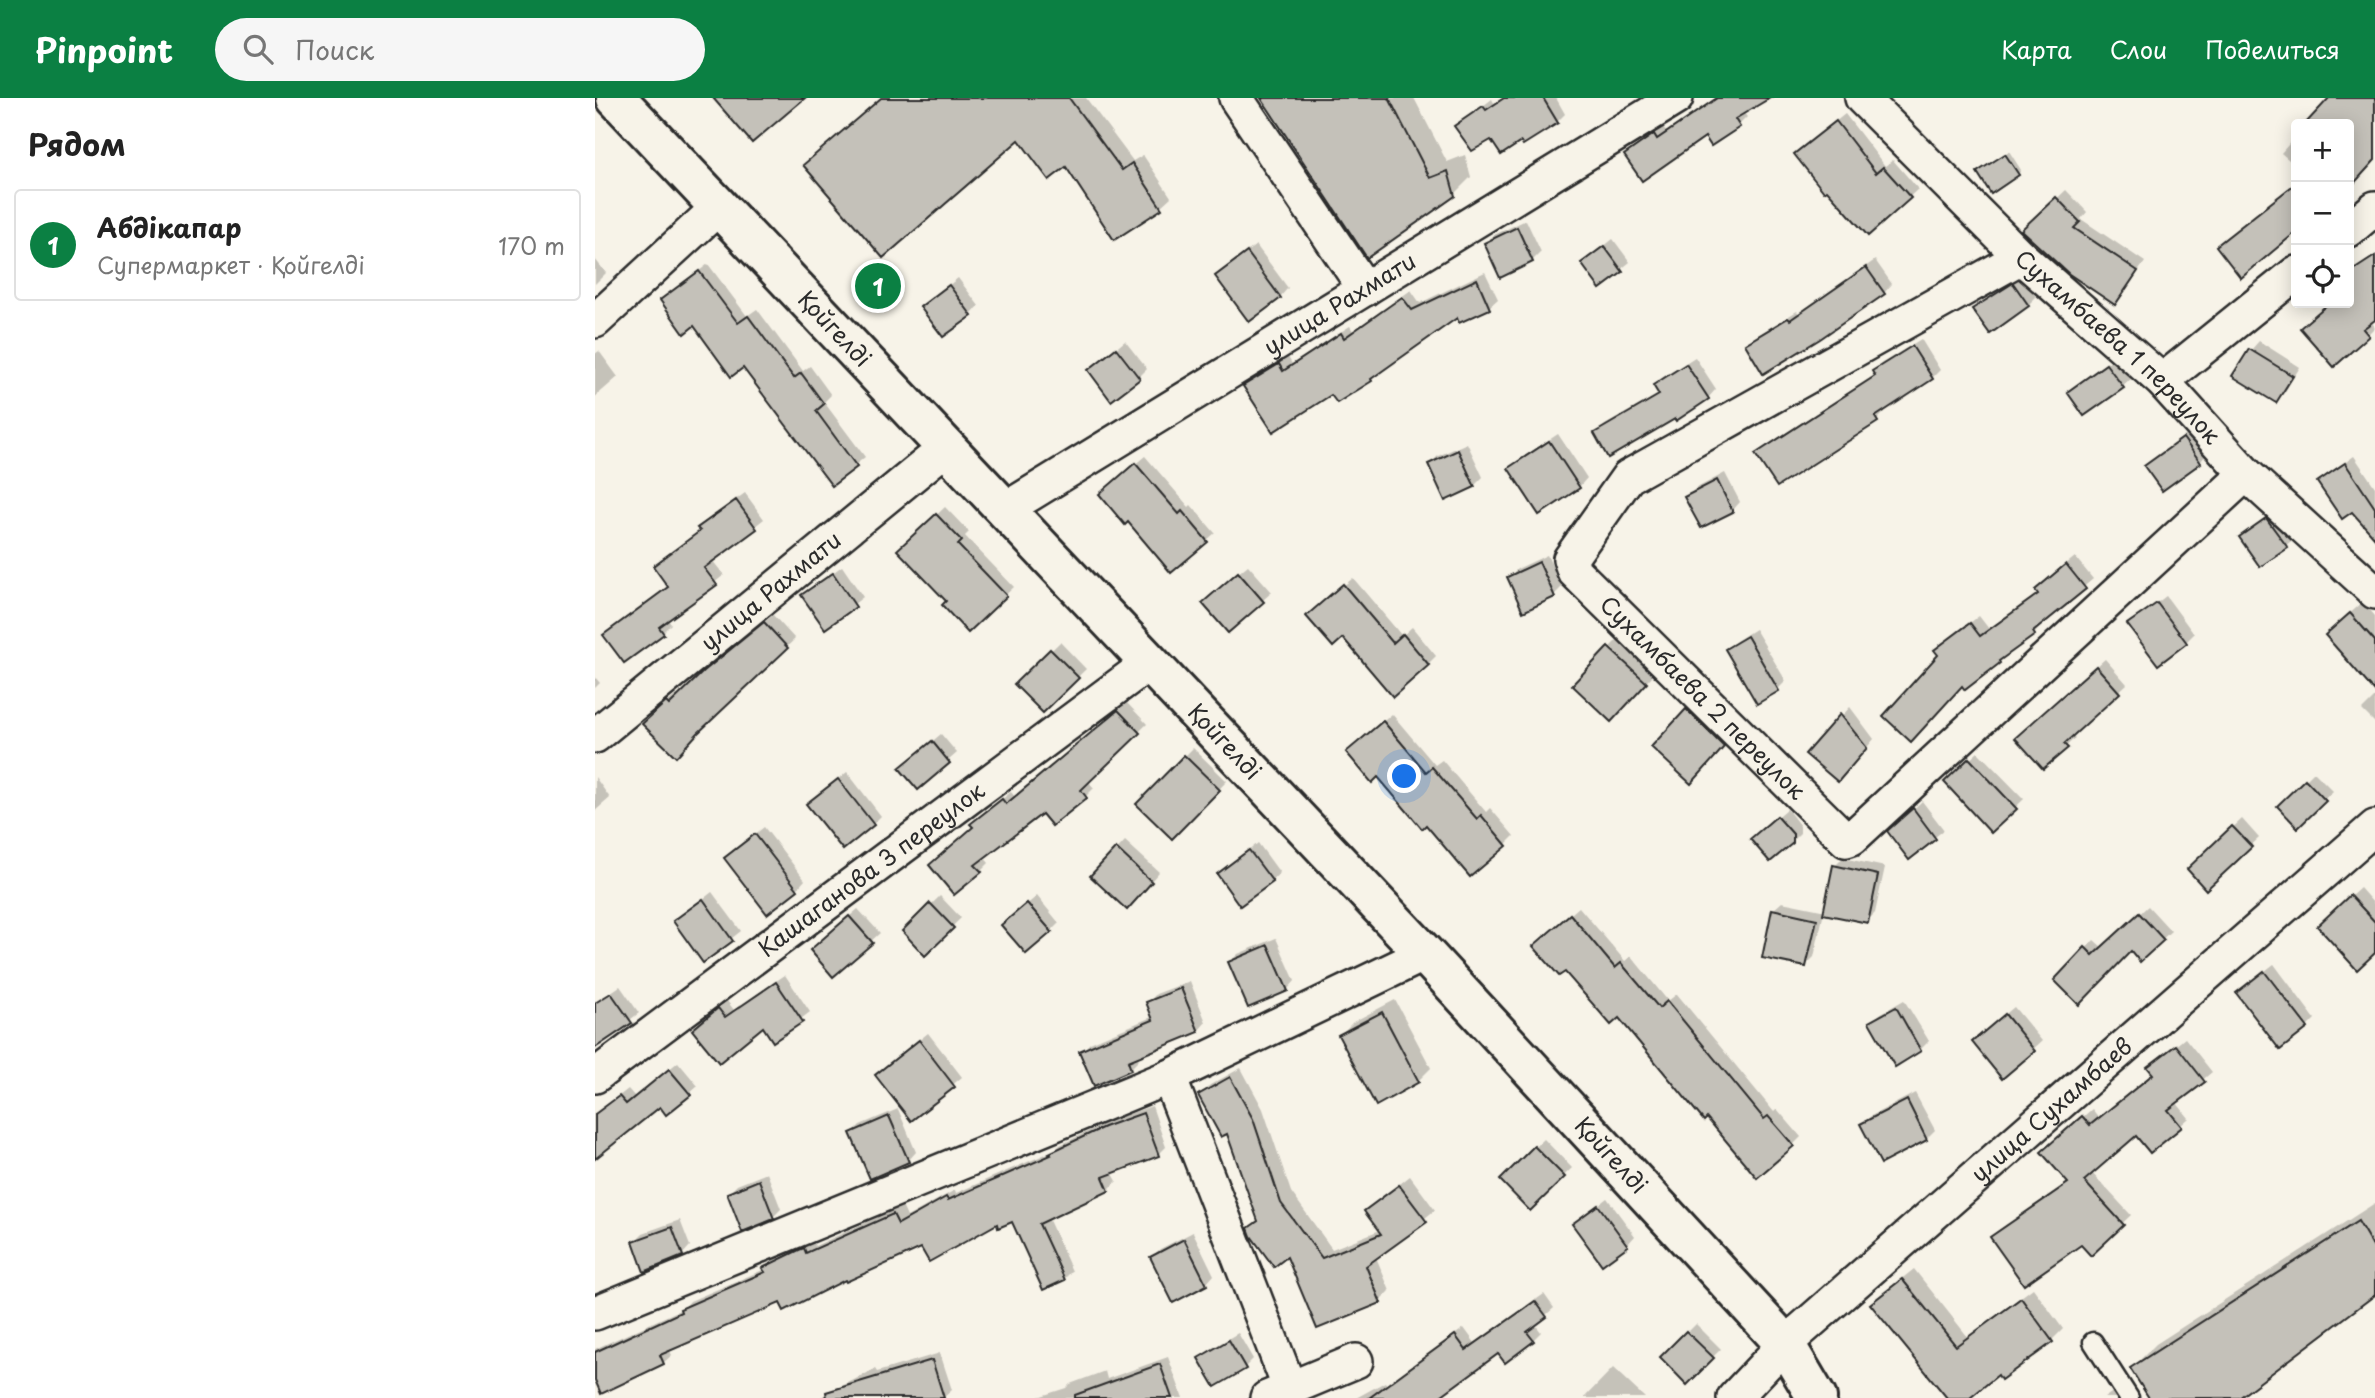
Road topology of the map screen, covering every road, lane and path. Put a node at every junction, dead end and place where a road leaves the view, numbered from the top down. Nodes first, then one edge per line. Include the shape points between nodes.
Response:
1 (615, 98) edge
2 (1236, 98) edge
3 (1676, 98) edge
4 (1862, 98) edge
5 (719, 207) junction
6 (2375, 208) edge
7 (2354, 226) edge
8 (2021, 257) junction
9 (2291, 277) edge
10 (1365, 289) junction
11 (595, 321) edge
12 (2162, 382) junction
13 (946, 448) junction
14 (2246, 474) junction
15 (1004, 510) junction
16 (2375, 592) edge
17 (1149, 663) junction
18 (595, 736) edge
19 (2375, 827) edge
20 (1425, 954) junction
21 (595, 1076) edge
22 (1169, 1076) junction
23 (595, 1313) edge
24 (2093, 1342) dead end
25 (1785, 1344) junction
26 (1356, 1361) dead end
27 (1279, 1394) edge
28 (1734, 1398) edge
29 (1817, 1398) edge
30 (2129, 1398) edge

1 - 5 street, Қойгелді
2 - 10 street
3 - 10 street, улица Рахмати
4 - 8 street, Сухамбаева 1 переулок
5 - 11 street
5 - 13 street, Қойгелді
6 - 7 street
8 - 12 street, Сухамбаева 1 переулок
8 - 14 street, Сухамбаева 2 переулок via 1628,477 1570,559 1574,570 1846,840
9 - 12 street
10 - 15 street, улица Рахмати
12 - 14 street, Сухамбаева 1 переулок
13 - 15 street, Қойгелді
13 - 18 street, улица Рахмати
14 - 16 street, Сухамбаева 1 переулок
15 - 17 street, Қойгелді
17 - 20 street, Қойгелді
17 - 21 street, Кашаганова 3 переулок
19 - 25 street, улица Сухамбаев
20 - 22 street
20 - 25 street, Қойгелді
22 - 23 street
22 - 27 street
24 - 30 lane
25 - 28 street, улица Сухамбаев
25 - 29 street, Қойгелді
26 - 27 street

